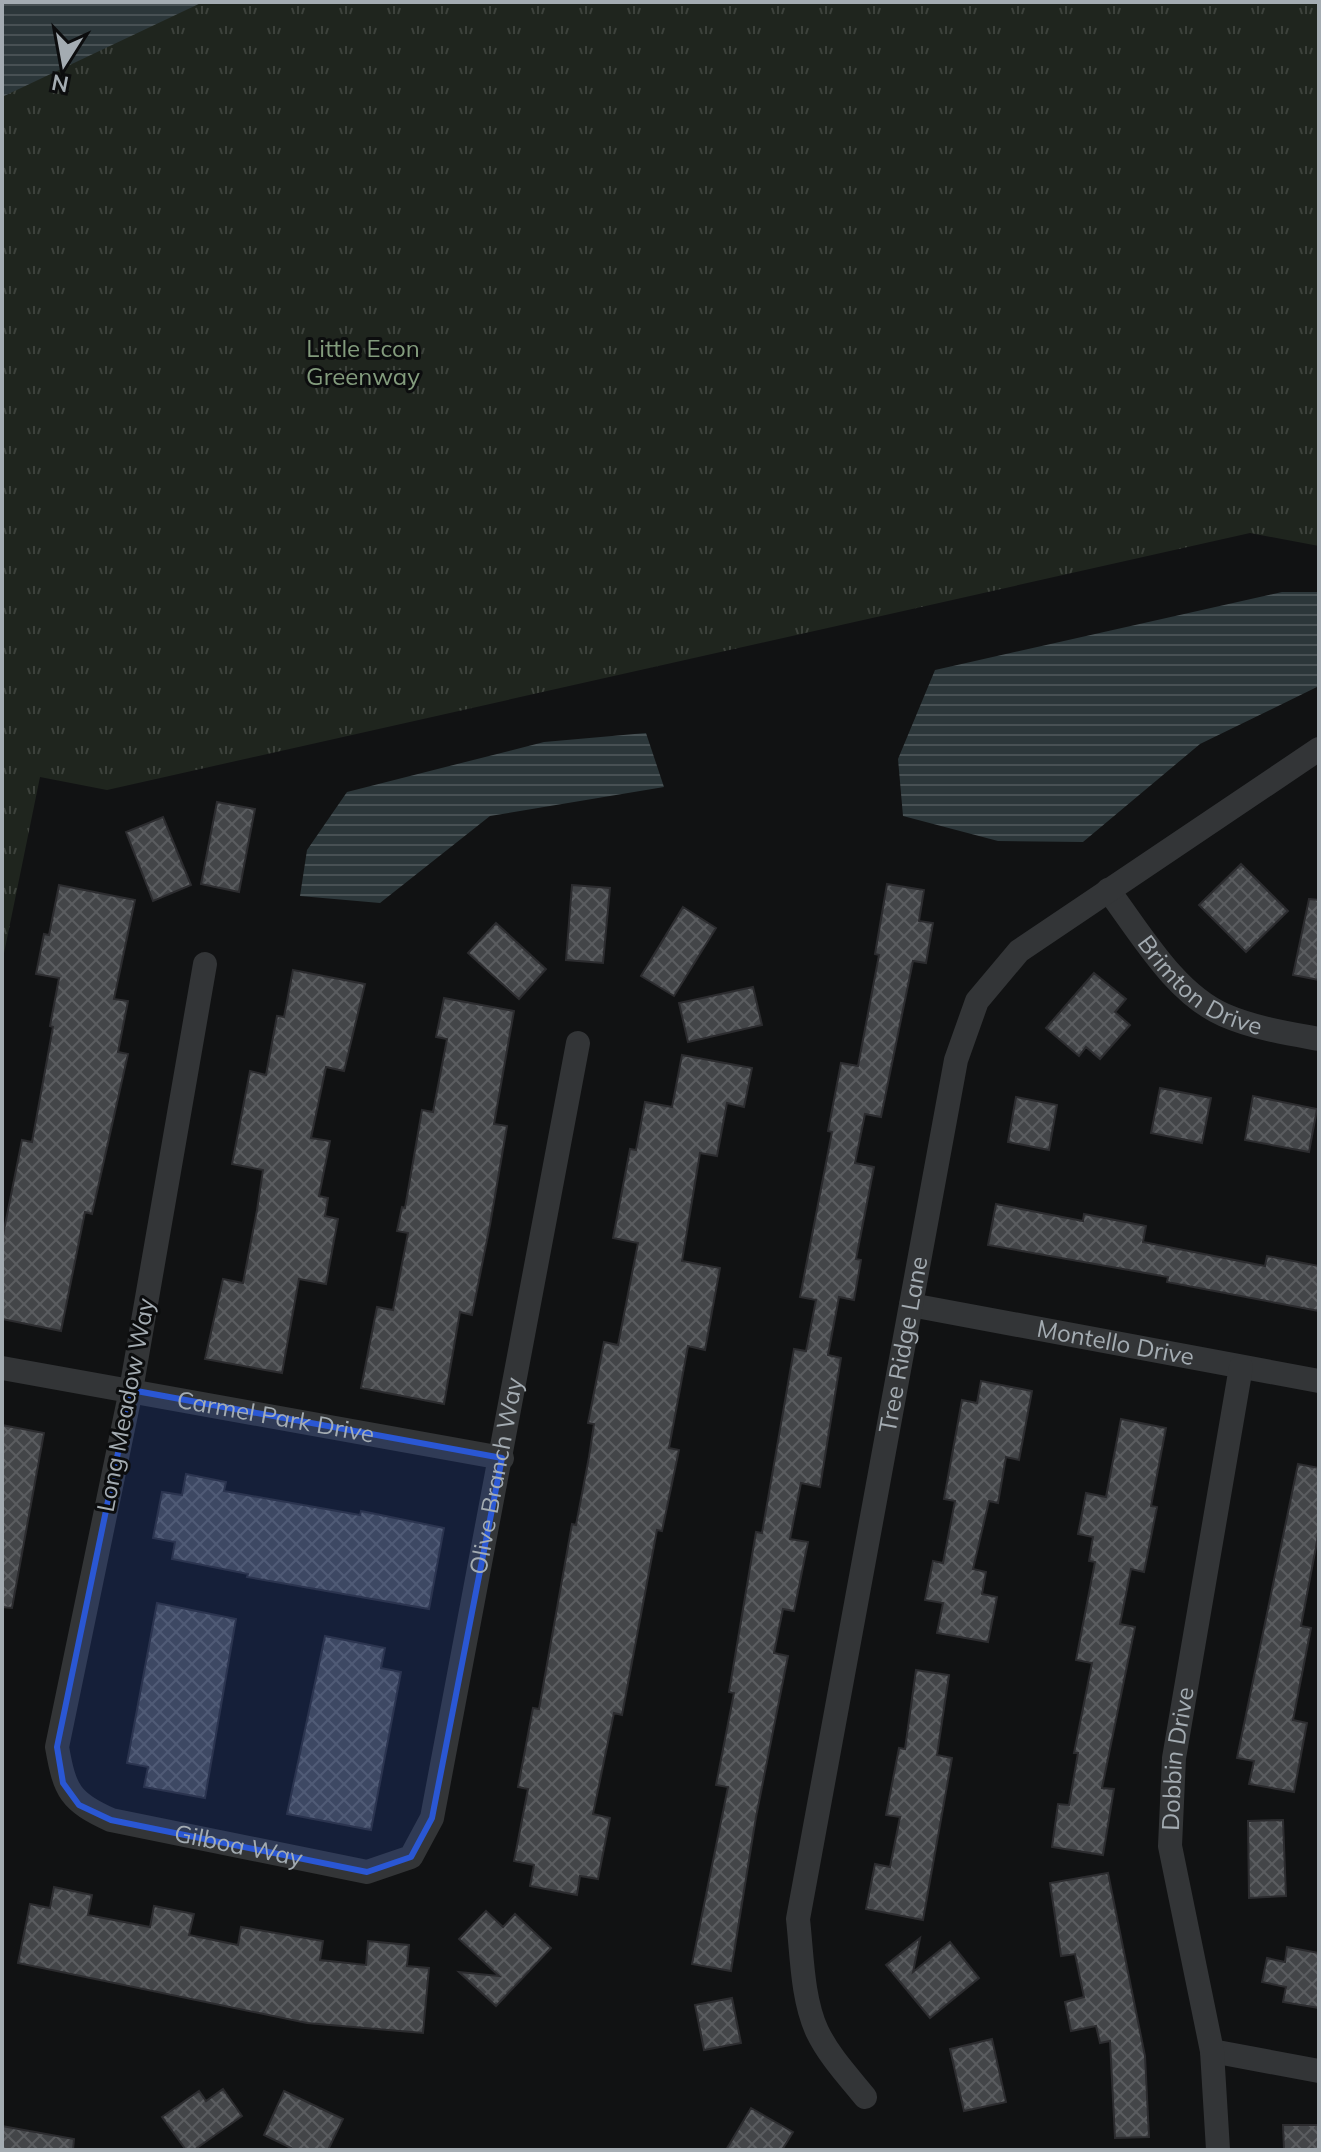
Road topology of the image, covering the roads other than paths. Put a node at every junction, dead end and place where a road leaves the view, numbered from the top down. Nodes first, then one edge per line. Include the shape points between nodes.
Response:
1 (1319, 749) edge
2 (1108, 890) junction
3 (205, 964) dead end
4 (1319, 1039) edge
5 (578, 1043) dead end
6 (911, 1305) junction
7 (1241, 1367) junction
8 (2, 1368) edge
9 (1319, 1381) edge
10 (131, 1390) junction
11 (502, 1458) junction
12 (111, 1820) joint
13 (367, 1872) joint
14 (1212, 2051) junction
15 (1319, 2071) edge
16 (865, 2097) dead end
17 (1218, 2150) edge

1 - 2 street, Tree Ridge Lane
2 - 4 street, Brimton Drive via 1179,982 1221,1014 1261,1029
2 - 6 street, Tree Ridge Lane via 1019,951 977,1001 956,1060
3 - 10 street, Long Meadow Way
5 - 11 street, Olive Branch Way
6 - 7 street, Montello Drive
6 - 16 street, Tree Ridge Lane via 798,1919 816,2029
7 - 9 street, Montello Drive
7 - 14 street, Dobbin Drive via 1174,1758 1170,1846
8 - 10 street, Carmel Park Drive
10 - 11 street, Carmel Park Drive
10 - 12 street, Long Meadow Way via 57,1747 63,1783 79,1805
11 - 13 street, Olive Branch Way via 432,1818 411,1857
12 - 13 street, Gilboa Way
14 - 15 street
14 - 17 street, Dobbin Drive

